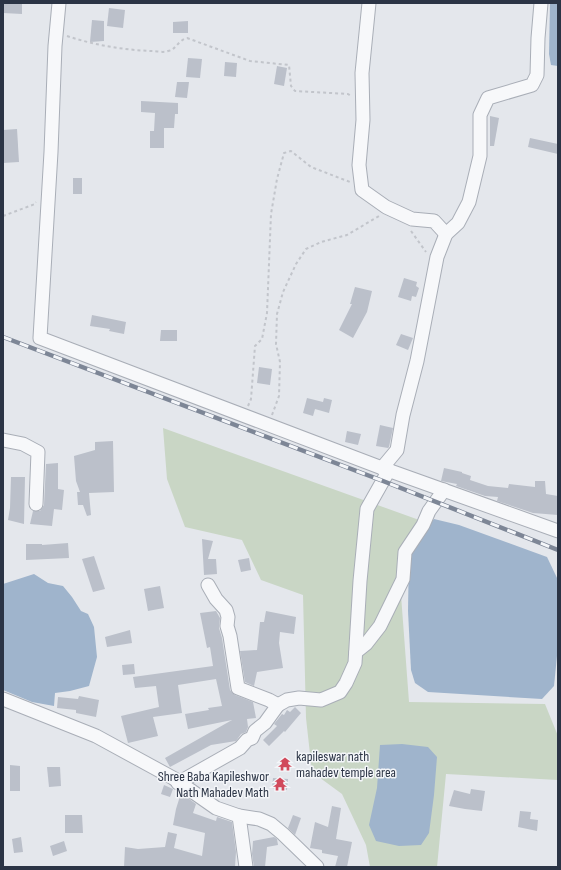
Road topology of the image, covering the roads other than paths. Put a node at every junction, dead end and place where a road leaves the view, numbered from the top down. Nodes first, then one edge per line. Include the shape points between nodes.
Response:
1 (59, 3) edge
2 (369, 3) edge
3 (541, 3) edge
4 (446, 234) junction
5 (3, 440) edge
6 (385, 469) junction
7 (444, 490) junction
8 (36, 504) dead end
9 (558, 531) edge
10 (208, 585) dead end
11 (356, 652) junction
12 (3, 699) edge
13 (278, 705) junction
14 (178, 782) junction
15 (239, 816) junction
16 (246, 867) edge
17 (317, 867) edge

1 - 6 street via 40,338
2 - 4 street via 362,73 363,120 359,165 362,190 412,219 434,221
3 - 4 street via 537,75 532,85 488,98 480,115 480,156 469,202 458,223
4 - 6 street via 434,267 397,450
5 - 8 street via 23,444 38,452
6 - 7 street
6 - 11 street via 367,509
7 - 9 street
7 - 11 street via 405,552 403,579 380,626
10 - 13 street via 226,610 238,688
11 - 13 street via 355,663 340,692 321,700 299,698
12 - 14 street via 96,736
13 - 14 street via 252,738 240,748
14 - 15 street via 216,808
15 - 16 street
15 - 17 street via 260,819 271,824

